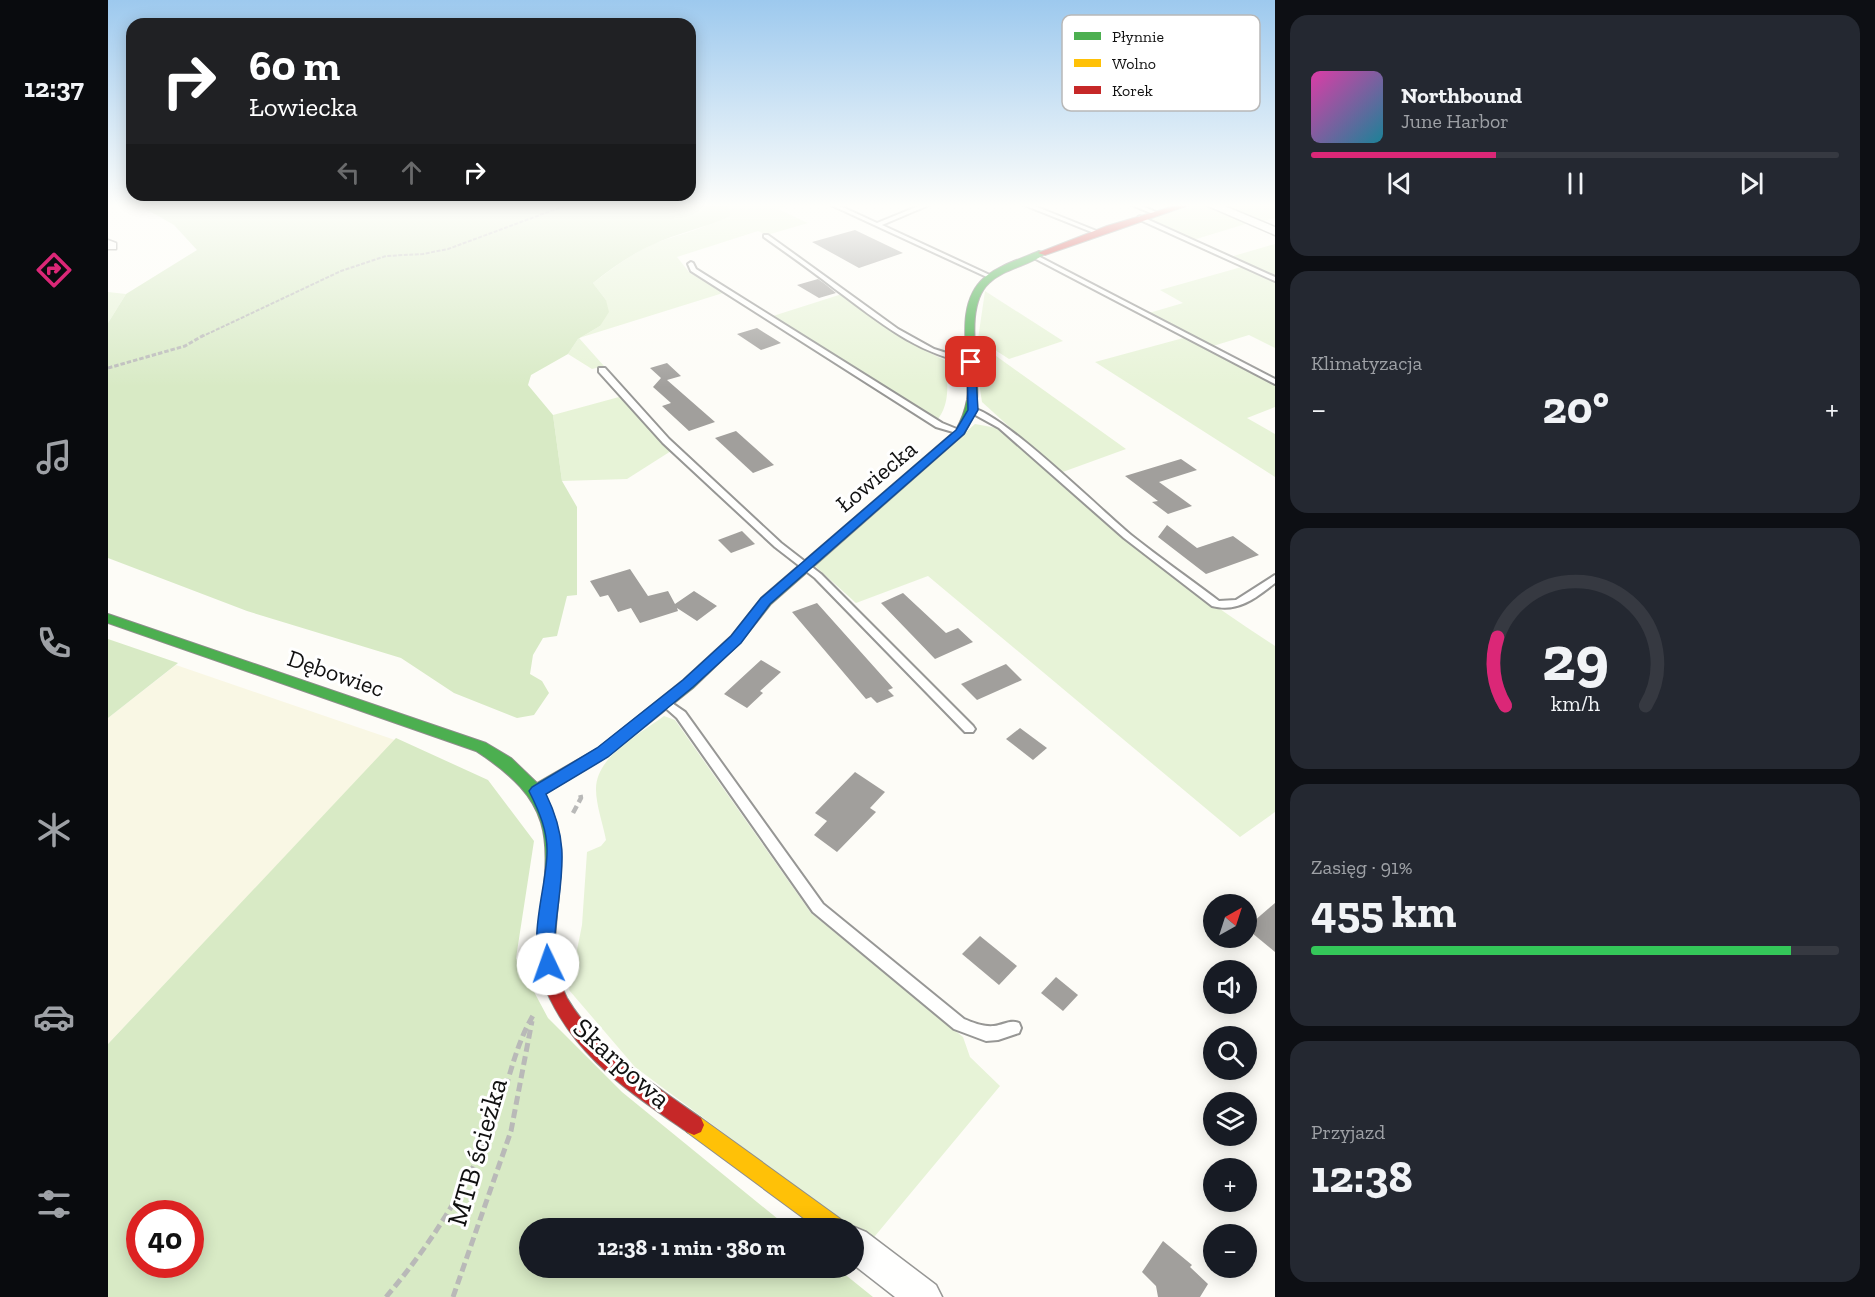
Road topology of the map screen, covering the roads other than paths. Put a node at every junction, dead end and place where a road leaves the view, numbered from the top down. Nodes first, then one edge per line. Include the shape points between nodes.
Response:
1 (692, 266) edge
2 (805, 266) edge
3 (964, 266) edge
4 (1018, 266) edge
5 (1052, 266) edge
6 (1248, 266) edge
7 (991, 278) junction
8 (1275, 279) edge
9 (971, 362) junction
10 (602, 370) dead end
11 (1275, 382) edge
12 (973, 410) junction
13 (960, 432) junction
14 (807, 565) junction
15 (1275, 578) edge
16 (108, 618) edge
17 (665, 703) junction
18 (969, 729) dead end
19 (537, 791) junction
20 (1014, 1028) dead end
21 (820, 1218) edge
22 (864, 1252) edge
23 (924, 1297) edge

1 - 13 lane via 939,425
2 - 9 lane via 923,348 942,357
3 - 7 lane
4 - 7 street
5 - 11 lane
6 - 8 lane
7 - 9 street via 983,283 975,299
9 - 12 street
10 - 14 lane via 666,441 778,545
12 - 13 street, Łowiecka
12 - 15 lane via 1002,426 1127,536 1216,604 1235,606
13 - 14 street, Łowiecka
14 - 17 street, Łowiecka via 766,601 725,651
14 - 18 lane
16 - 19 street, Dębowiec via 482,747 509,761
17 - 19 street, Łowiecka via 603,752
17 - 20 lane via 681,715 818,908 959,1024 993,1035
19 - 21 street, Skarpowa via 551,820 556,852 546,937 554,990 571,1018 633,1080
22 - 23 street

